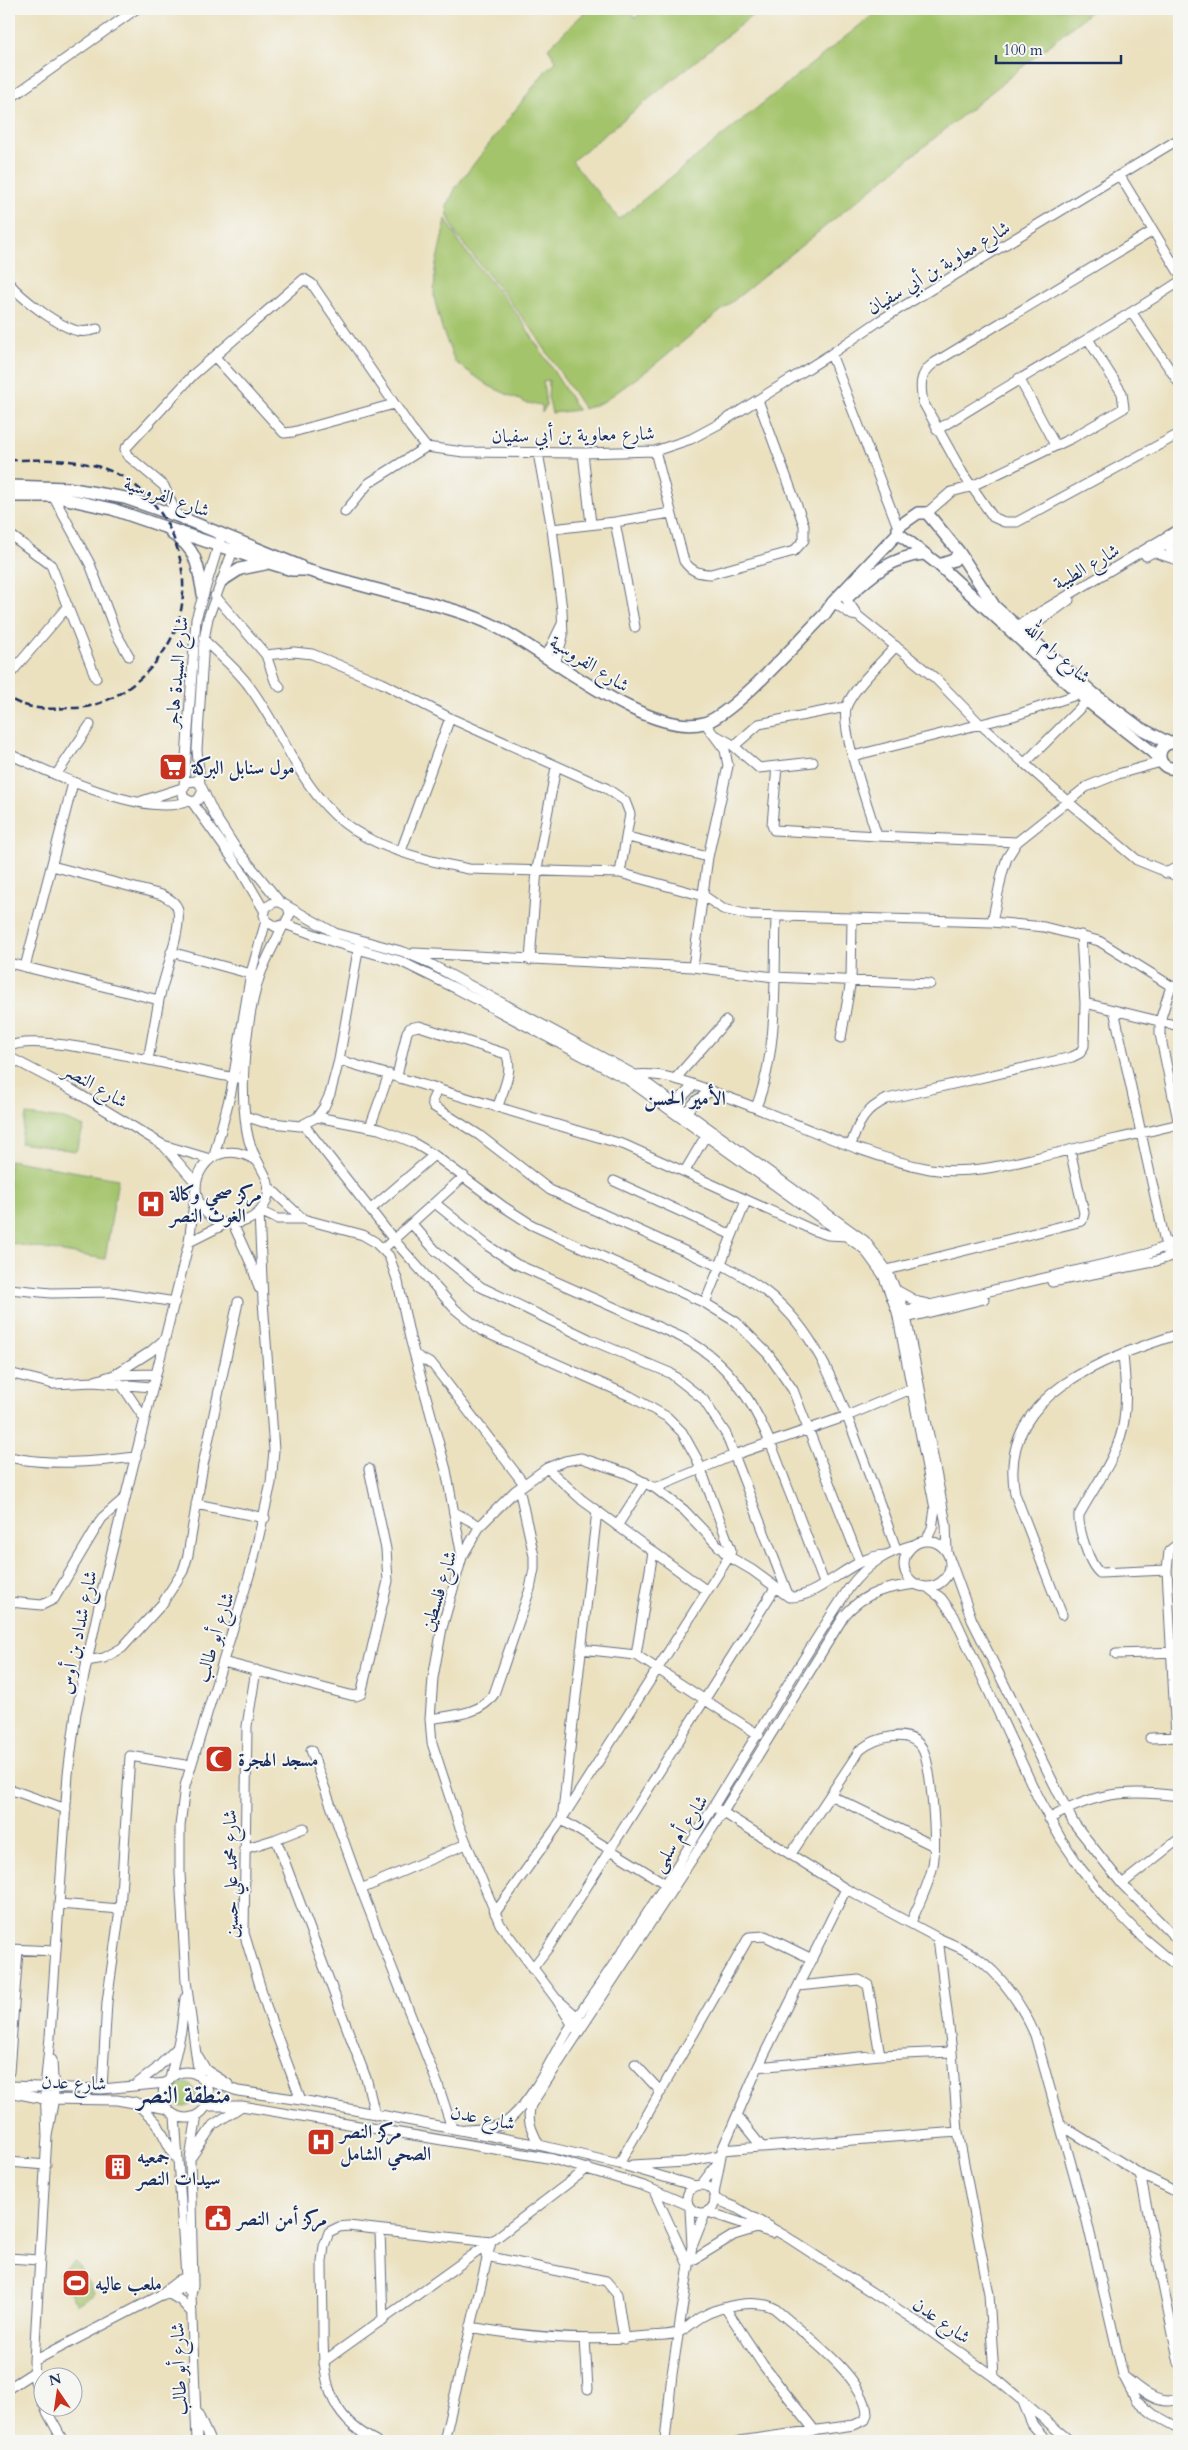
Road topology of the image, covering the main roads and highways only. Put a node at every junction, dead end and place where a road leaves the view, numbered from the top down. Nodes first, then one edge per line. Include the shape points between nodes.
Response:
1 (9, 486) edge
2 (9, 496) edge
3 (157, 509) junction
4 (154, 522) junction
5 (898, 530) junction
6 (220, 540) junction
7 (235, 546) junction
8 (959, 552) junction
9 (923, 554) junction
10 (269, 563) junction
11 (939, 565) junction
12 (306, 570) junction
13 (223, 580) road end
14 (203, 594) road end
15 (840, 600) junction
16 (1017, 632) junction
17 (1087, 696) junction
18 (1175, 743) edge
19 (1160, 760) junction
20 (1179, 767) edge

1 - 3 main road, شارع الفروسية via 48,486 106,494
2 - 4 main road, شارع الفروسية via 53,496
3 - 4 main road
3 - 6 main road, شارع الفروسية via 177,516
4 - 6 main road, شارع الفروسية
4 - 14 main road via 190,548
5 - 8 main road, شارع رام الله via 914,515 927,513
5 - 9 main road, شارع رام الله
5 - 15 main road
6 - 7 main road, شارع الفروسية
7 - 10 main road, شارع الفروسية
7 - 12 main road, شارع الفروسية
8 - 11 main road via 954,560
8 - 16 main road, شارع رام الله via 987,597
9 - 11 main road, شارع رام الله
9 - 15 main road via 892,561
10 - 12 main road, شارع الفروسية via 292,570
10 - 13 main road via 240,569
11 - 16 main road, شارع رام الله
12 - 15 main road, شارع الفروسية via 451,609 492,625 606,696 679,724 705,723 740,699
16 - 17 main road, شارع رام الله
17 - 18 main road, شارع رام الله via 1140,728
17 - 19 main road, شارع رام الله
18 - 19 main road via 1161,749
19 - 20 main road via 1172,769

